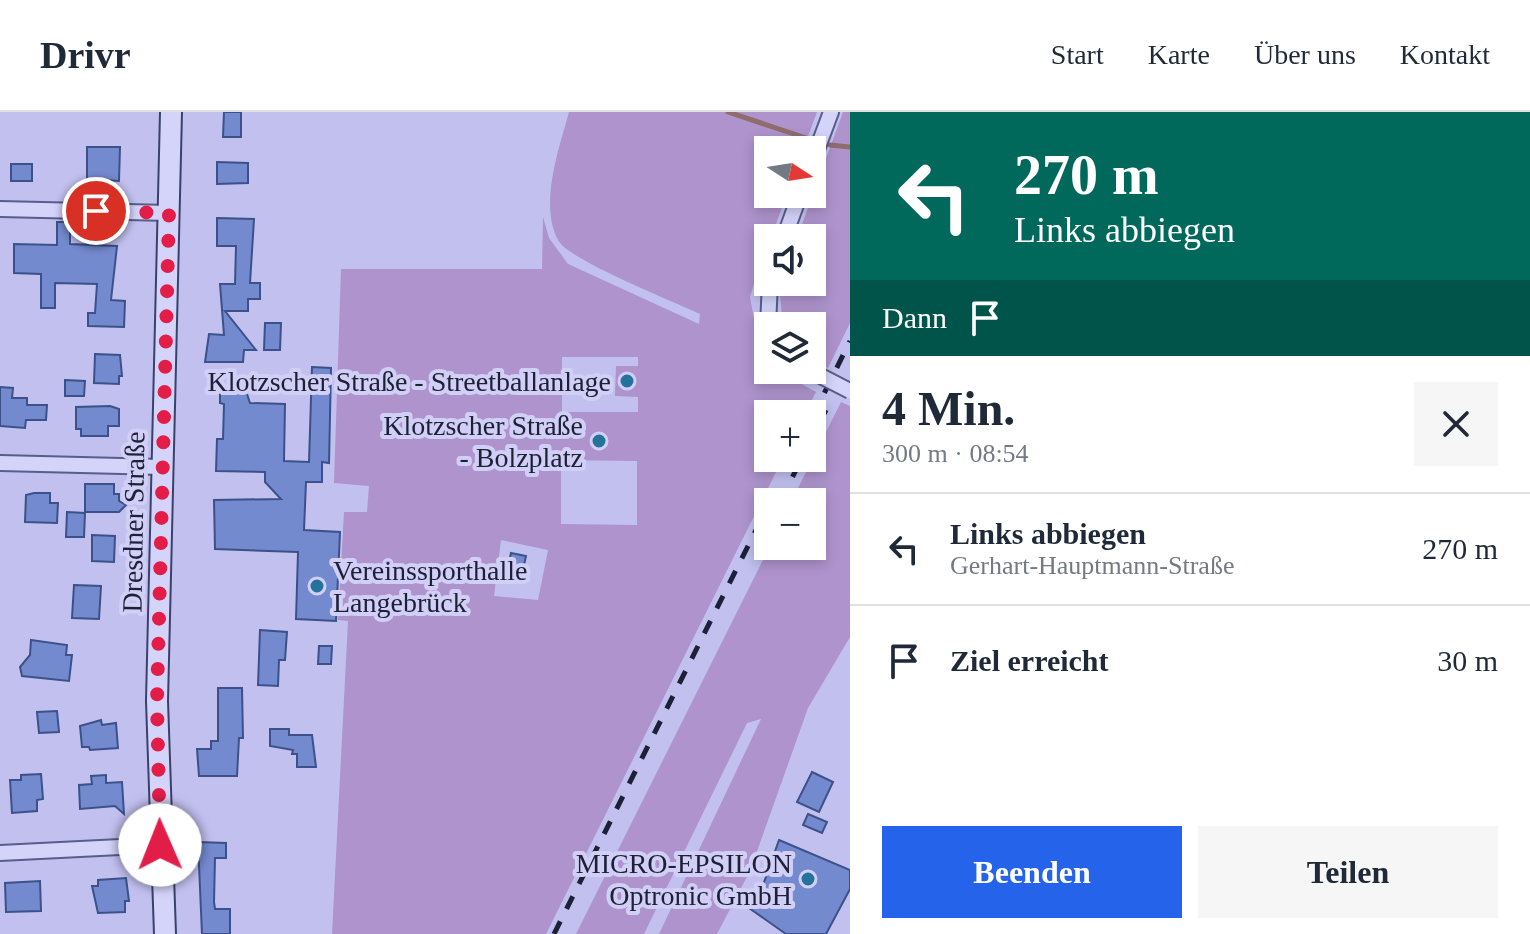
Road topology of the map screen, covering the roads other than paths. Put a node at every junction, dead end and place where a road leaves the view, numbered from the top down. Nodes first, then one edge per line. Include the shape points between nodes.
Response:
1 (171, 112) edge
2 (831, 112) edge
3 (822, 136) edge
4 (0, 209) edge
5 (169, 213) junction
6 (826, 379) edge
7 (850, 391) edge
8 (0, 463) edge
9 (162, 467) junction
10 (160, 845) junction
11 (0, 853) edge
12 (165, 934) edge

1 - 5 main road, Dresdner Straße
2 - 3 street
4 - 5 street
5 - 9 main road, Dresdner Straße
6 - 7 street, bridge
8 - 9 street
9 - 10 main road, Dresdner Straße
10 - 11 street
10 - 12 main road, Dresdner Straße

